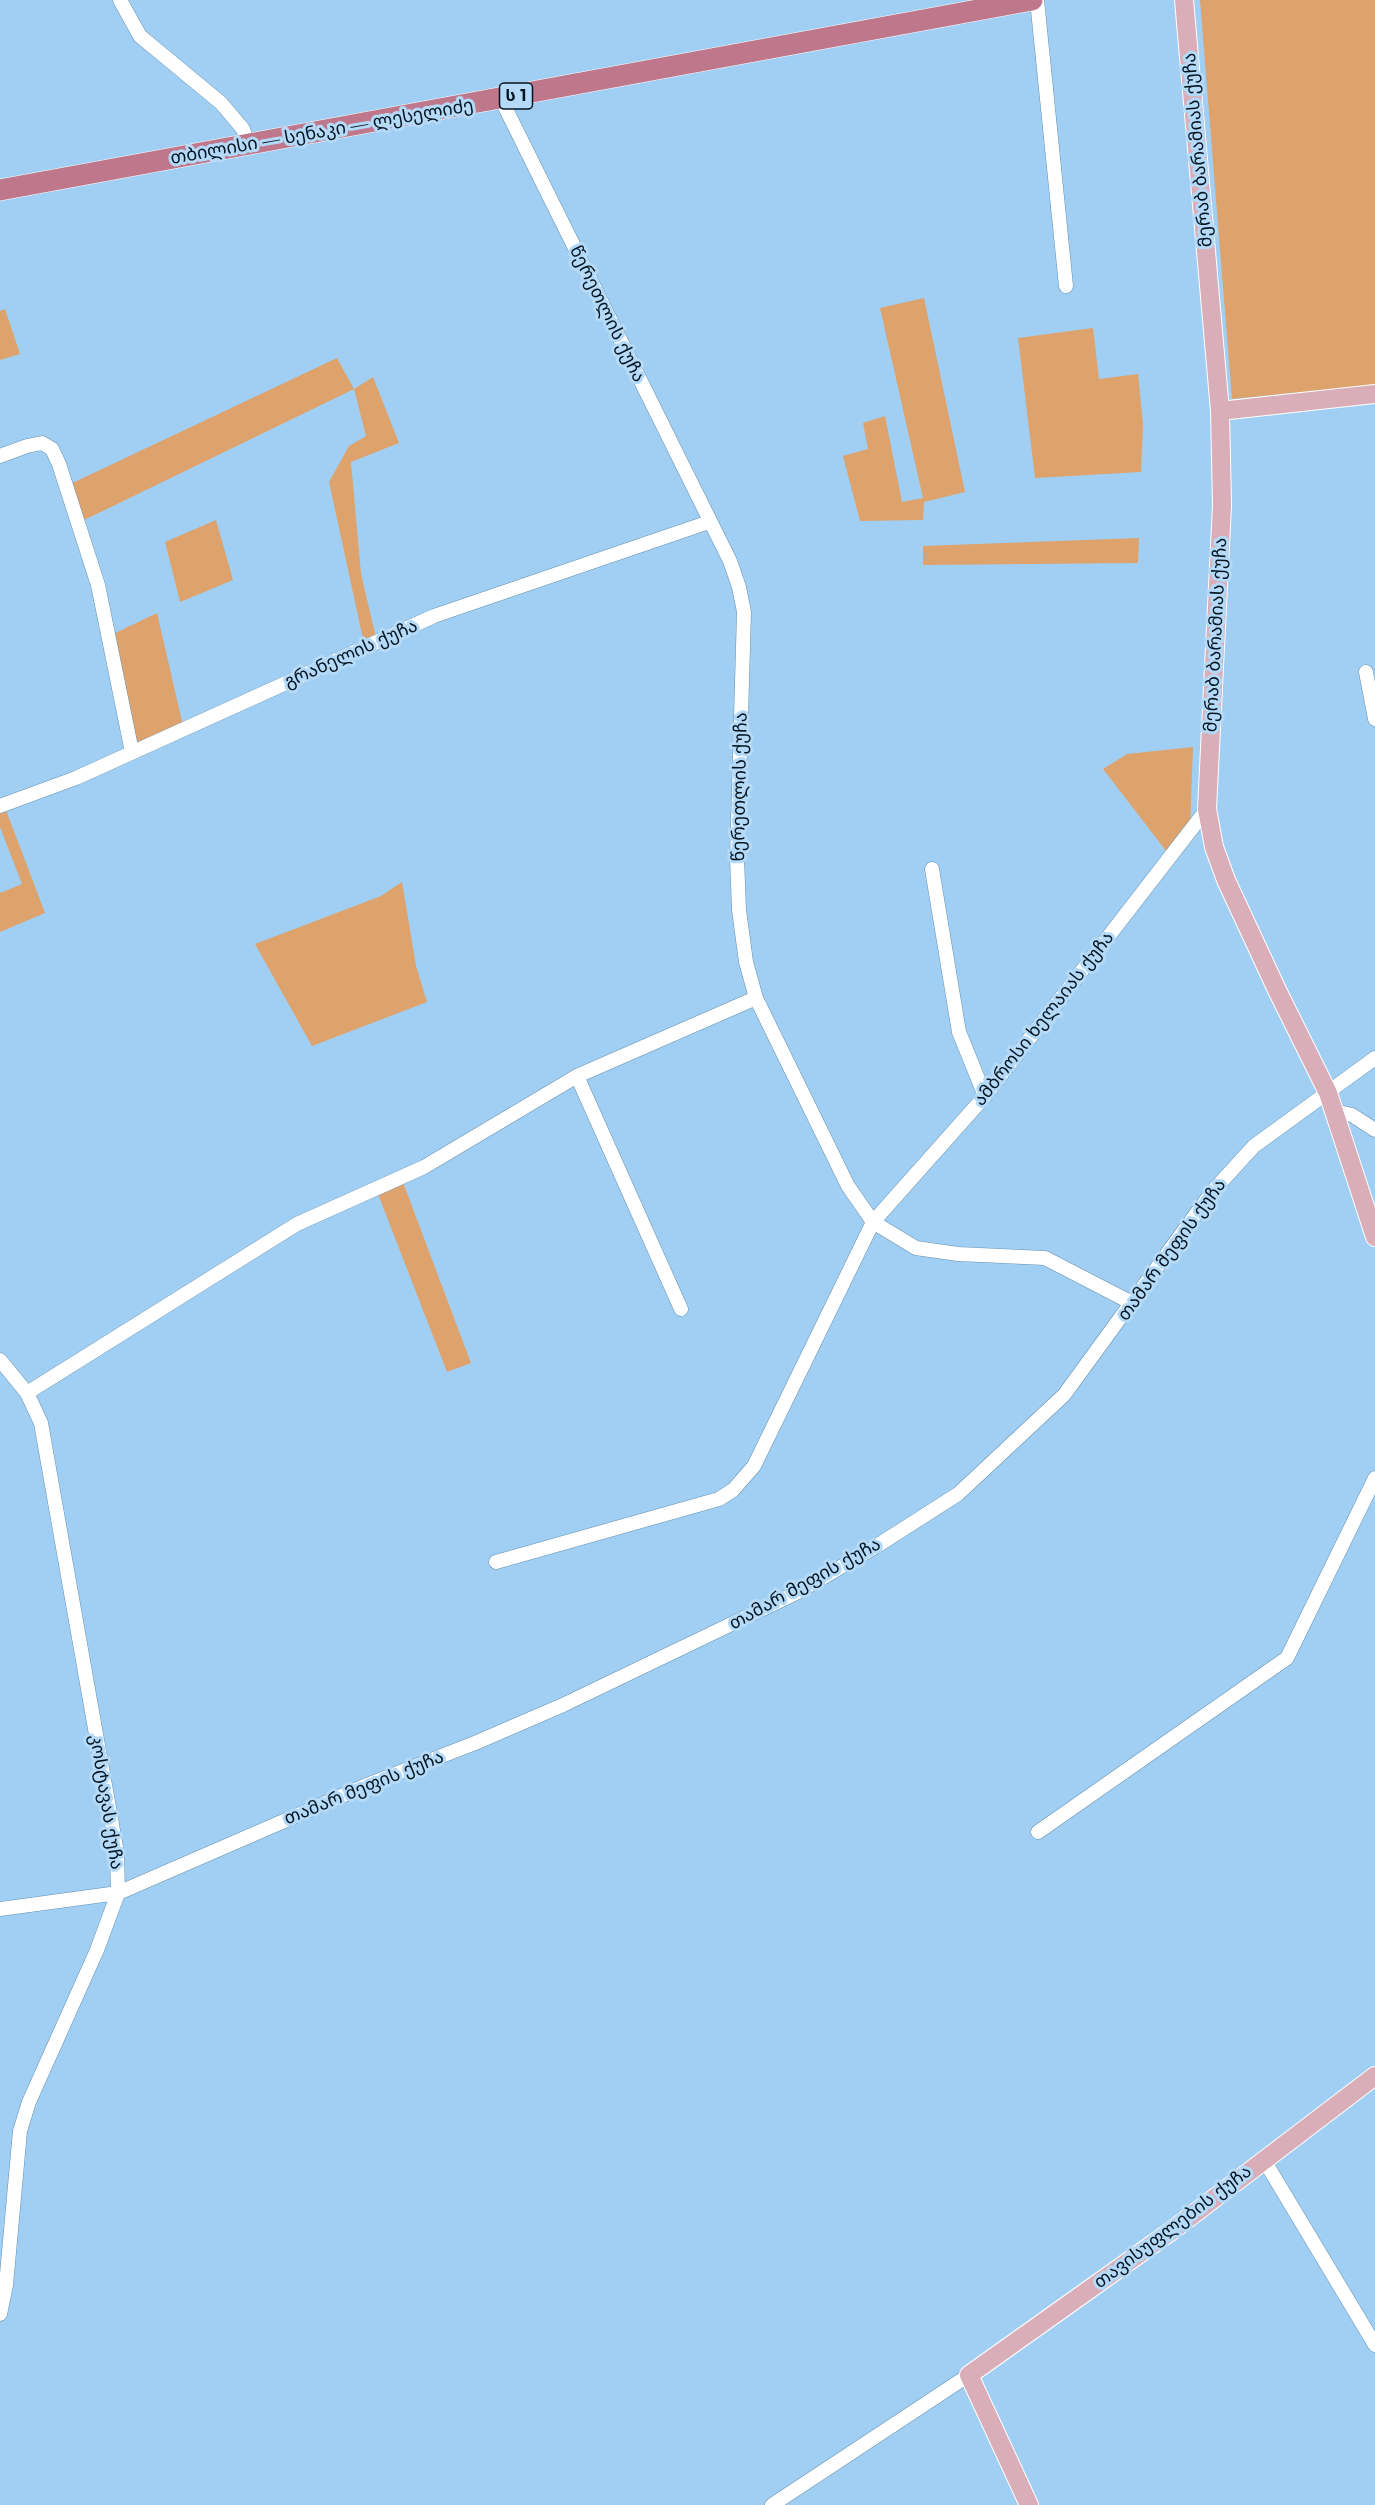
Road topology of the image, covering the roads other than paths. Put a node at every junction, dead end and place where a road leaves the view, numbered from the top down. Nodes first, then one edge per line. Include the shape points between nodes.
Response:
1 (120, 0) edge
2 (1032, 0) edge
3 (1037, 0) edge
4 (1184, 0) edge
5 (501, 99) junction
6 (248, 145) junction
7 (0, 190) edge
8 (1066, 286) dead end
9 (1375, 394) edge
10 (1220, 411) junction
11 (0, 456) edge
12 (709, 522) junction
13 (1366, 672) dead end
14 (1375, 719) edge
15 (132, 752) junction
16 (0, 806) edge
17 (1207, 809) junction
18 (932, 869) dead end
19 (756, 998) junction
20 (1375, 1058) edge
21 (578, 1077) junction
22 (1326, 1094) junction
23 (985, 1096) junction
24 (1334, 1111) junction
25 (1375, 1130) edge
26 (873, 1222) junction
27 (1375, 1237) edge
28 (1132, 1303) junction
29 (681, 1309) dead end
30 (0, 1360) edge
31 (27, 1393) junction
32 (1375, 1478) edge
33 (496, 1562) dead end
34 (1038, 1832) dead end
35 (118, 1893) junction
36 (0, 1909) edge
37 (1375, 2076) edge
38 (1264, 2160) junction
39 (0, 2314) edge
40 (1375, 2345) edge
41 (969, 2375) junction
42 (772, 2505) edge
43 (1029, 2505) edge

1 - 6 street via 140,36 221,103 243,129
2 - 5 highway, თბილისი — სენაკი — ლესელიძე / ს 1
3 - 8 street
4 - 10 main road, მერაბ ბარამიას ქუჩა
5 - 6 highway, თბილისი — სენაკი — ლესელიძე / ს 1
5 - 12 street, წერეთლის ქუჩა
6 - 7 highway, თბილისი — სენაკი — ლესელიძე / ს 1
9 - 10 main road
10 - 17 main road, მერაბ ბარამიას ქუჩა via 1222,505
11 - 15 street via 42,443 52,449 59,464 98,585
12 - 15 street, გრანელის ქუჩა via 434,616
12 - 19 street, წერეთლის ქუჩა via 730,561 744,612 739,910
13 - 14 street
15 - 16 street, გრანელის ქუჩა
17 - 22 main road, მერაბ ბარამიას ქუჩა via 1214,847 1226,880
17 - 23 street, ამბროსი ხელაიას ქუჩა
18 - 23 street via 960,1032
19 - 21 street
19 - 26 street, წერეთლის ქუჩა via 848,1186
20 - 22 street, თამარ მეფის ქუჩა
21 - 29 street
21 - 31 street via 424,1167 297,1224
22 - 24 main road, მერაბ ბარამიას ქუჩა
22 - 28 street, თამარ მეფის ქუჩა via 1254,1146 1212,1192
23 - 26 street, ამბროსი ხელაიას ქუჩა
24 - 25 street via 1352,1115
24 - 27 main road, მერაბ ბარამიას ქუჩა
26 - 28 street, წერეთლის ქუჩა via 916,1248 1044,1258
26 - 33 street, ამბროსი ხელაიას ქუჩა via 754,1466 733,1490 719,1499
28 - 35 street, თამარ მეფის ქუჩა via 1064,1395 958,1494 808,1586 553,1709
30 - 31 street, კოსტავას ქუჩა
31 - 35 street, კოსტავას ქუჩა via 41,1423 117,1853
32 - 34 street via 1287,1658
35 - 36 street, თამარ მეფის ქუჩა
35 - 39 street, კოსტავას ქუჩა via 20,2131
37 - 38 main road, თავისუფლების ქუჩა
38 - 40 street
38 - 41 main road, თავისუფლების ქუჩა
41 - 42 street
41 - 43 main road

